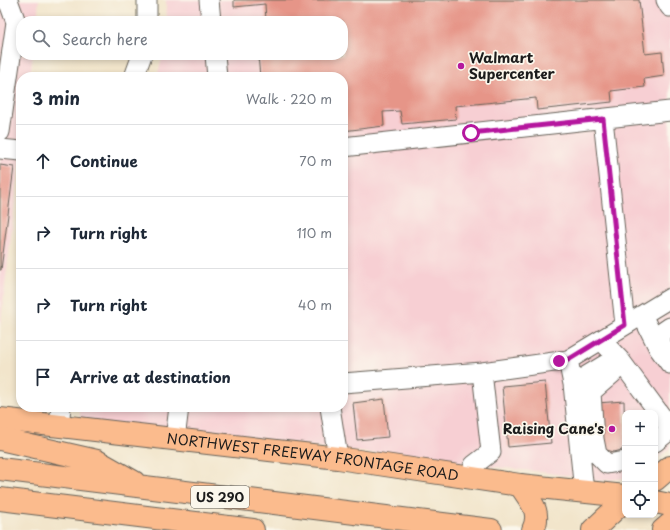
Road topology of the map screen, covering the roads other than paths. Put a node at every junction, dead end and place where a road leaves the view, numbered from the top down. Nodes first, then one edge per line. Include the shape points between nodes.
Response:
1 (5, 0) edge
2 (147, 0) edge
3 (209, 0) edge
4 (666, 0) edge
5 (670, 8) edge
6 (147, 16) edge
7 (211, 16) edge
8 (140, 60) edge
9 (215, 60) edge
10 (136, 72) edge
11 (217, 72) edge
12 (670, 111) edge
13 (603, 119) junction
14 (0, 132) edge
15 (348, 146) edge
16 (0, 149) edge
17 (16, 151) edge
18 (670, 298) edge
19 (642, 315) junction
20 (670, 321) edge
21 (625, 325) junction
22 (670, 327) edge
23 (652, 334) junction
24 (601, 340) junction
25 (670, 358) edge
26 (568, 360) junction
27 (620, 360) junction
28 (670, 364) edge
29 (482, 372) junction
30 (348, 383) edge
31 (573, 384) junction
32 (178, 412) edge
33 (331, 412) edge
34 (60, 416) edge
35 (0, 419) edge
36 (670, 429) edge
37 (0, 439) edge
38 (175, 439) junction
39 (658, 439) edge
40 (338, 458) junction
41 (622, 462) edge
42 (670, 467) edge
43 (0, 469) edge
44 (470, 477) junction
45 (658, 477) edge
46 (520, 485) junction
47 (142, 487) junction
48 (584, 492) junction
49 (622, 496) edge
50 (0, 500) edge
51 (622, 503) edge
52 (658, 503) edge
53 (670, 505) edge
54 (670, 524) edge
55 (253, 530) edge
56 (491, 530) edge
57 (533, 530) edge
58 (593, 530) edge
59 (663, 530) edge

1 - 14 street via 9,3 16,22
2 - 6 street
3 - 7 street
4 - 5 street
8 - 10 street
9 - 11 street
12 - 13 street
13 - 15 street
13 - 21 street
16 - 17 street
18 - 19 street
19 - 21 street
19 - 23 street
20 - 23 street
21 - 24 street
22 - 25 street via 656,336
23 - 28 street
24 - 26 street
24 - 27 street
26 - 29 street
26 - 31 street
27 - 31 street via 606,364
27 - 36 street
27 - 41 street via 613,374 591,392 594,439 598,454 606,464
29 - 30 street
29 - 44 street via 491,452 474,465
31 - 48 street
32 - 38 street
33 - 40 street
34 - 35 main road, NORTHWEST FREEWAY FRONTAGE ROAD
34 - 38 main road, NORTHWEST FREEWAY FRONTAGE ROAD
36 - 39 street
37 - 47 main road via 97,461
38 - 40 main road, NORTHWEST FREEWAY FRONTAGE ROAD
40 - 44 main road, NORTHWEST FREEWAY FRONTAGE ROAD
42 - 45 main road
43 - 47 main road, US 290
44 - 46 main road, NORTHWEST FREEWAY FRONTAGE ROAD
46 - 48 main road, NORTHWEST FREEWAY FRONTAGE ROAD
46 - 57 main road via 534,508 537,520
47 - 56 main road, US 290
48 - 49 main road, NORTHWEST FREEWAY FRONTAGE ROAD
50 - 55 main road
51 - 58 main road
52 - 53 main road
54 - 59 main road

